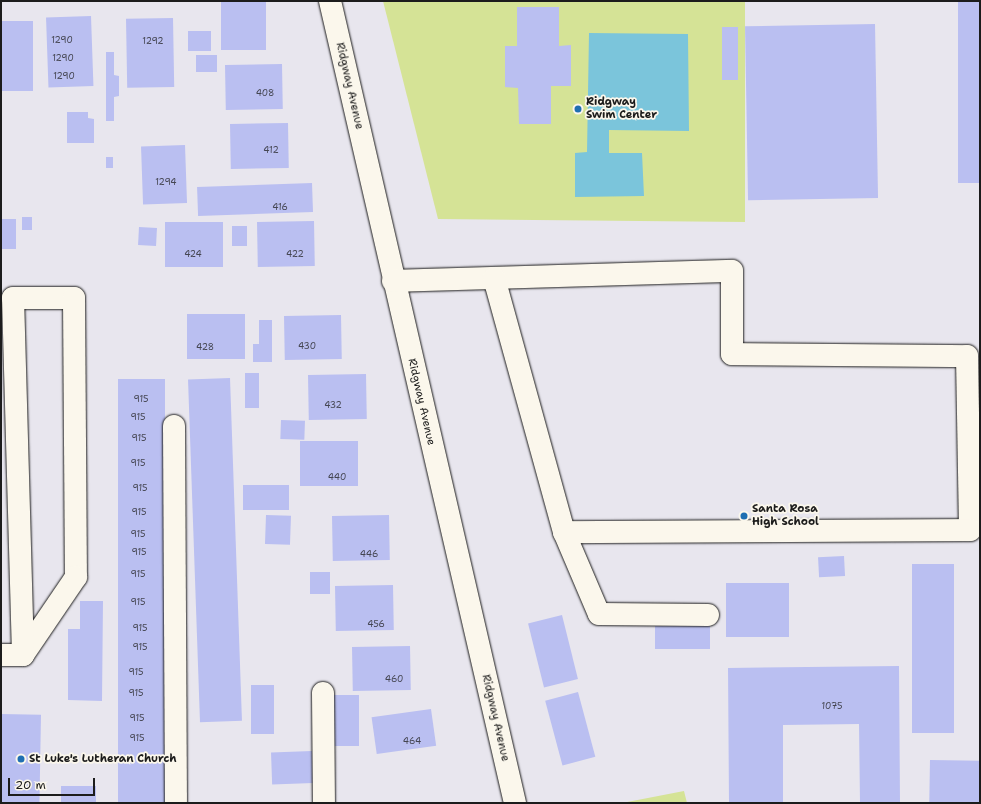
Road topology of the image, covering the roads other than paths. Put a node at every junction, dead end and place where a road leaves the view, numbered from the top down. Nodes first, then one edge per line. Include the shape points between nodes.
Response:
1 (330, 1) edge
2 (494, 278) junction
3 (393, 281) junction
4 (174, 426) dead end
5 (564, 532) junction
6 (708, 615) dead end
7 (1, 655) edge
8 (23, 655) junction
9 (323, 693) dead end
10 (176, 803) edge
11 (324, 803) edge
12 (515, 803) edge

1 - 3 street, Ridgway Avenue
2 - 3 street
2 - 5 street
2 - 5 street via 732,271 732,354 967,356 970,530
3 - 12 street, Ridgway Avenue
4 - 10 street
5 - 6 street via 599,614
7 - 8 street
8 - 8 street via 76,577 74,298 13,298
9 - 11 street

